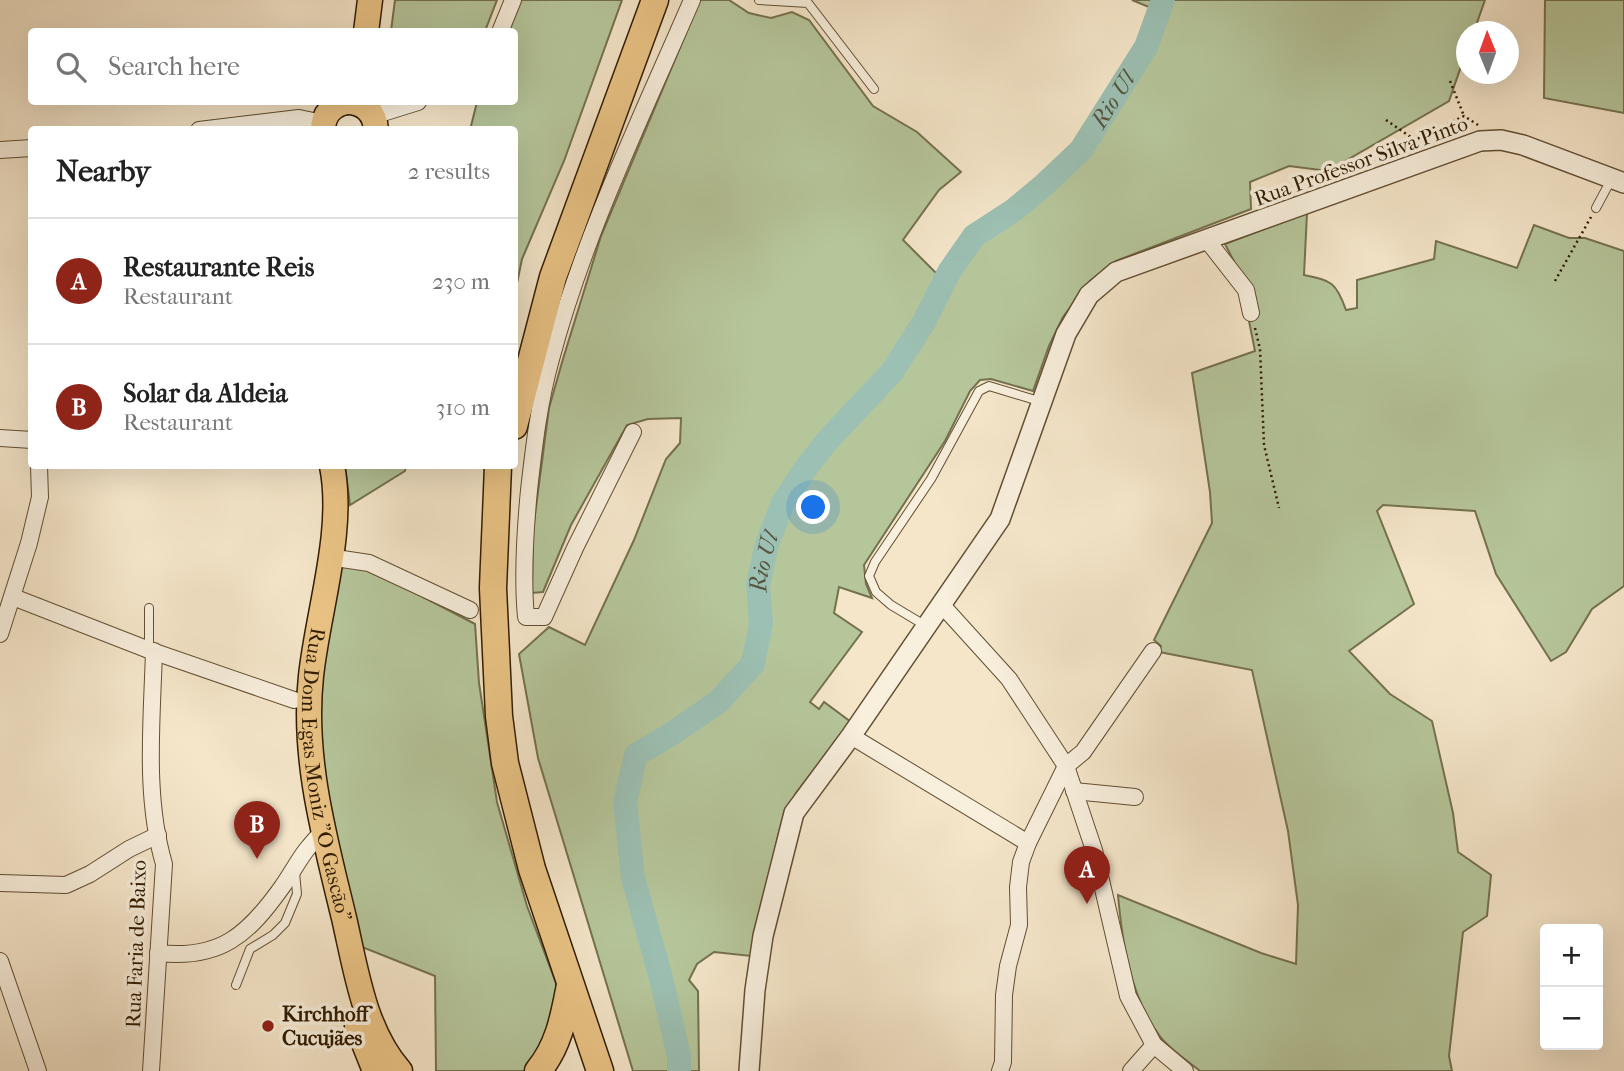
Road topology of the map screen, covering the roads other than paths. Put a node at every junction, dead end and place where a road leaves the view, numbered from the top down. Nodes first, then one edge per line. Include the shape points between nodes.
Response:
1 (370, 0) edge
2 (384, 0) edge
3 (513, 0) edge
4 (643, 0) edge
5 (655, 0) edge
6 (692, 0) edge
7 (759, 0) edge
8 (366, 28) edge
9 (381, 28) edge
10 (502, 28) edge
11 (874, 89) dead end
12 (338, 105) edge
13 (408, 105) edge
14 (373, 115) edge
15 (232, 126) edge
16 (323, 126) edge
17 (28, 148) edge
18 (0, 150) edge
19 (1618, 180) edge
20 (1596, 208) road end
21 (1207, 240) junction
22 (1251, 313) road end
23 (518, 354) edge
24 (1042, 402) junction
25 (518, 411) edge
26 (633, 432) dead end
27 (0, 438) edge
28 (28, 440) edge
29 (39, 469) edge
30 (320, 469) edge
31 (333, 469) edge
32 (498, 469) edge
33 (508, 469) edge
34 (329, 557) junction
35 (13, 597) junction
36 (941, 604) junction
37 (149, 608) dead end
38 (470, 610) dead end
39 (4, 613) edge
40 (927, 626) junction
41 (0, 634) edge
42 (152, 650) junction
43 (1153, 651) dead end
44 (294, 700) junction
45 (851, 736) junction
46 (1066, 766) junction
47 (1074, 790) junction
48 (1135, 797) dead end
49 (158, 835) junction
50 (318, 836) junction
51 (1028, 843) junction
52 (295, 865) junction
53 (0, 883) edge
54 (158, 953) junction
55 (0, 961) edge
56 (571, 980) junction
57 (236, 985) dead end
58 (1154, 1045) junction
59 (38, 1071) edge
60 (151, 1071) edge
61 (375, 1071) edge
62 (400, 1071) edge
63 (538, 1071) edge
64 (600, 1071) edge
65 (613, 1071) edge
66 (749, 1071) edge
67 (1000, 1071) edge
68 (1131, 1071) edge
69 (1185, 1071) edge

1 - 8 main road
2 - 9 main road
3 - 10 street
4 - 23 highway via 540,273
5 - 25 highway via 553,277
6 - 26 street via 600,213 550,360 527,511 526,617 544,617
7 - 11 lane via 808,3
12 - 16 main road via 331,108
13 - 14 street
15 - 16 street via 299,118
17 - 18 street
19 - 20 lane
19 - 21 street, Rua Professor Silva Pinto via 1522,145 1480,141
21 - 22 street via 1245,290
21 - 24 street, Rua Professor Silva Pinto via 1116,272 1089,295 1066,334
24 - 36 street, Rua Professor Silva Pinto via 1000,519
24 - 40 lane via 989,386 979,391 931,479 875,562 869,576 876,592
27 - 28 street
29 - 35 street via 40,497
30 - 44 main road, Rua Dom Egas Moniz "O Gascão" via 321,516
31 - 34 main road, Rua Dom Egas Moniz "O Gascão" via 336,515
32 - 56 highway via 493,588 505,763 532,869
33 - 65 highway via 502,575 504,643 514,722 548,863
34 - 38 street via 369,563
34 - 50 main road, Rua Dom Egas Moniz "O Gascão" via 308,704
35 - 39 street
35 - 42 street
36 - 40 street, Rua Professor Silva Pinto
36 - 46 street via 1009,679
37 - 42 lane
39 - 41 street
40 - 45 street, Rua Professor Silva Pinto
42 - 44 street
42 - 49 street, Rua Faria de Baixo via 152,797
43 - 46 street via 1083,752
44 - 50 main road, Rua Dom Egas Moniz "O Gascão" via 299,787
45 - 51 street
45 - 66 street, Rua Professor Silva Pinto via 794,813 764,936
46 - 47 street
46 - 51 street
47 - 48 street
47 - 58 street via 1094,850 1128,996
49 - 53 street via 66,885
49 - 54 street, Rua Faria de Baixo via 164,864
50 - 52 street
50 - 61 main road, Rua Dom Egas Moniz "O Gascão" via 352,1010
50 - 62 main road, Rua Dom Egas Moniz "O Gascão" via 365,1005 380,1044
51 - 67 street via 1021,862 1019,925 1004,995
52 - 54 street via 258,918 229,943 209,952
52 - 57 lane via 296,894 285,923 250,949
54 - 60 street, Rua Faria de Baixo
55 - 59 street
56 - 63 highway via 554,1048
56 - 64 highway
58 - 68 street
58 - 69 street

